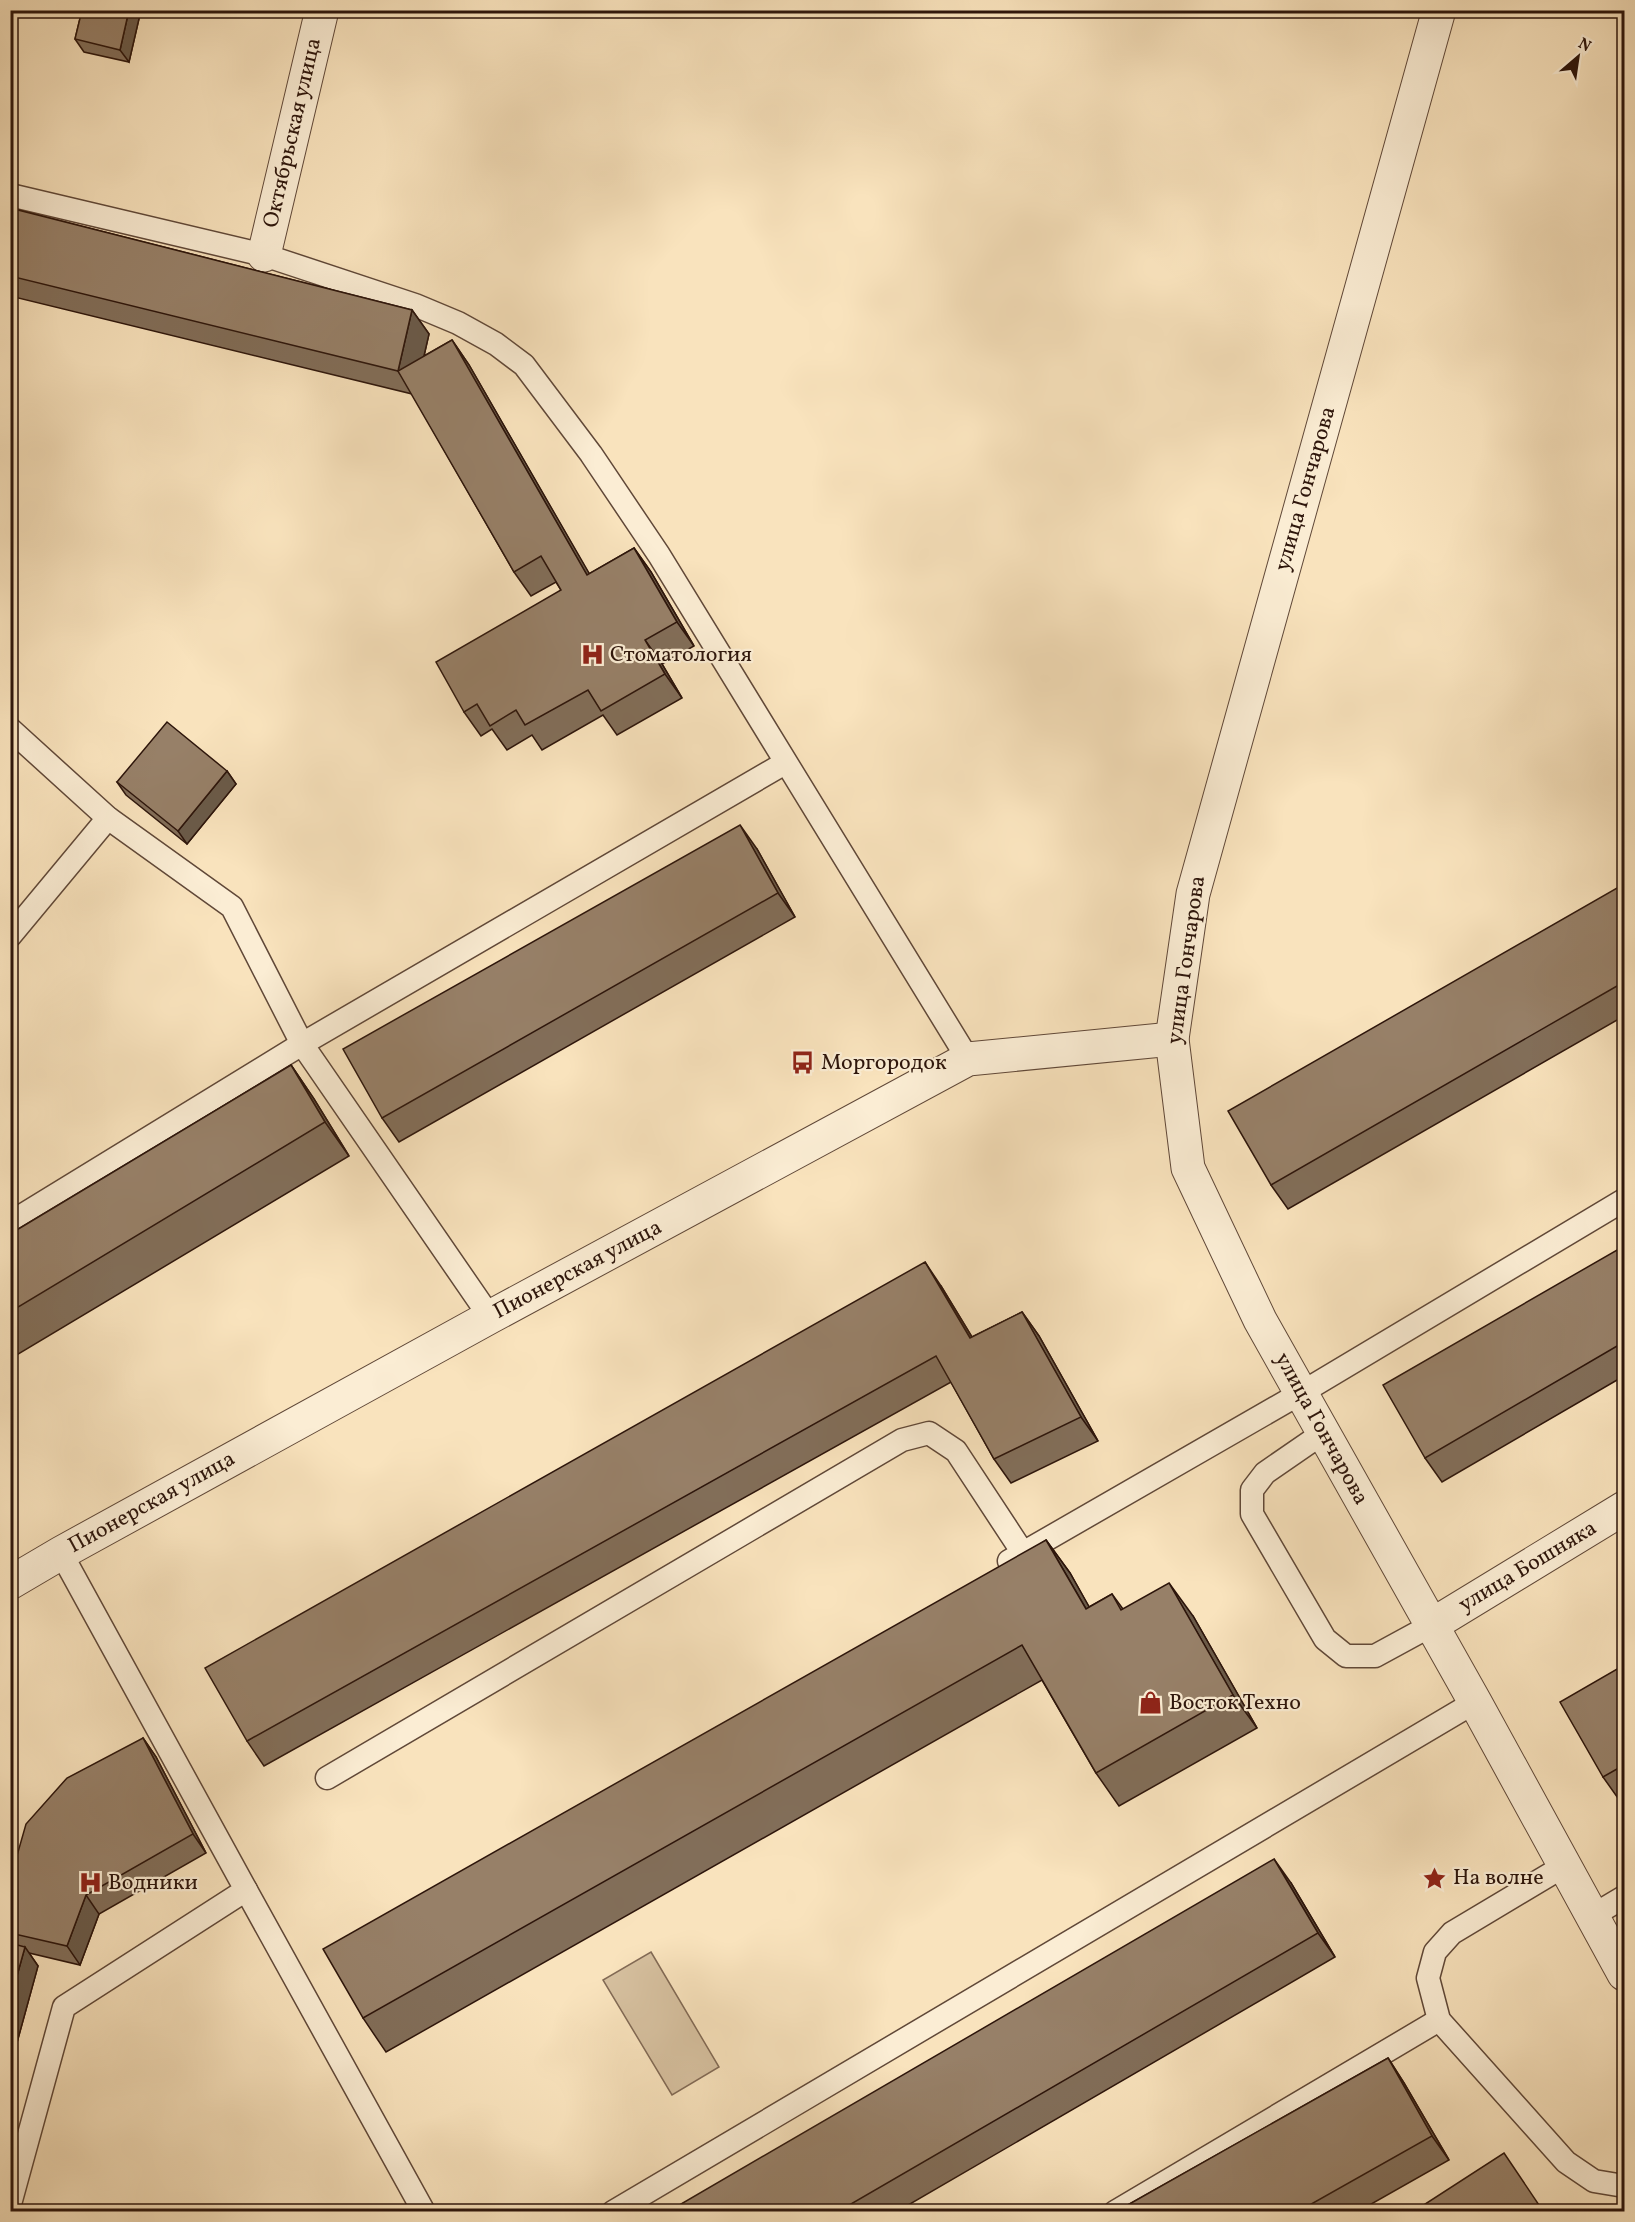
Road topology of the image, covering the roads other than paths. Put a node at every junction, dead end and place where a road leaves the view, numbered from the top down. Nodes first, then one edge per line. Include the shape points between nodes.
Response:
1 (322, 10) edge
2 (1439, 10) edge
3 (10, 195) edge
4 (264, 255) junction
5 (10, 729) edge
6 (785, 763) junction
7 (108, 818) junction
8 (10, 936) edge
9 (1172, 1039) junction
10 (302, 1044) junction
11 (968, 1059) junction
12 (1624, 1200) edge
13 (10, 1223) edge
14 (490, 1317) junction
15 (1301, 1393) junction
16 (1323, 1432) junction
17 (1624, 1508) edge
18 (61, 1553) junction
19 (1023, 1553) junction
20 (992, 1571) edge
21 (10, 1583) edge
22 (1432, 1625) junction
23 (1475, 1702) junction
24 (327, 1778) dead end
25 (1564, 1866) junction
26 (246, 1890) junction
27 (1624, 1897) edge
28 (1592, 1916) junction
29 (1624, 1974) edge
30 (1439, 2020) junction
31 (1624, 2187) edge
32 (10, 2204) edge
33 (424, 2211) edge
34 (613, 2211) edge
35 (1115, 2211) edge

1 - 4 street, Октябрьская улица
2 - 9 street, улица Гончарова via 1193,894
3 - 4 lane
4 - 6 lane via 415,305 496,344 524,365 591,454 659,555
5 - 7 lane
6 - 10 lane
6 - 11 lane
7 - 8 lane
7 - 10 lane via 232,907
9 - 11 street, Пионерская улица
9 - 15 street, улица Гончарова via 1188,1168 1260,1320
10 - 13 lane
10 - 14 lane
11 - 14 street, Пионерская улица
12 - 15 lane
14 - 18 street, Пионерская улица
15 - 16 street, улица Гончарова
15 - 19 lane
16 - 22 street, улица Гончарова
16 - 22 lane via 1265,1473 1252,1490 1252,1514 1325,1639 1346,1656 1375,1656
17 - 22 street, улица Бошняка
18 - 21 street, Пионерская улица
18 - 26 lane
19 - 20 lane
19 - 24 lane via 956,1451 929,1434 902,1440
22 - 23 street, улица Гончарова
23 - 25 street, улица Гончарова
23 - 34 lane
25 - 28 street, улица Гончарова
25 - 30 lane via 1452,1933 1435,1952 1428,1978
26 - 32 lane via 64,2007
26 - 33 lane
27 - 28 lane
28 - 29 street, улица Гончарова
30 - 31 lane via 1566,2162 1594,2181
30 - 35 lane

